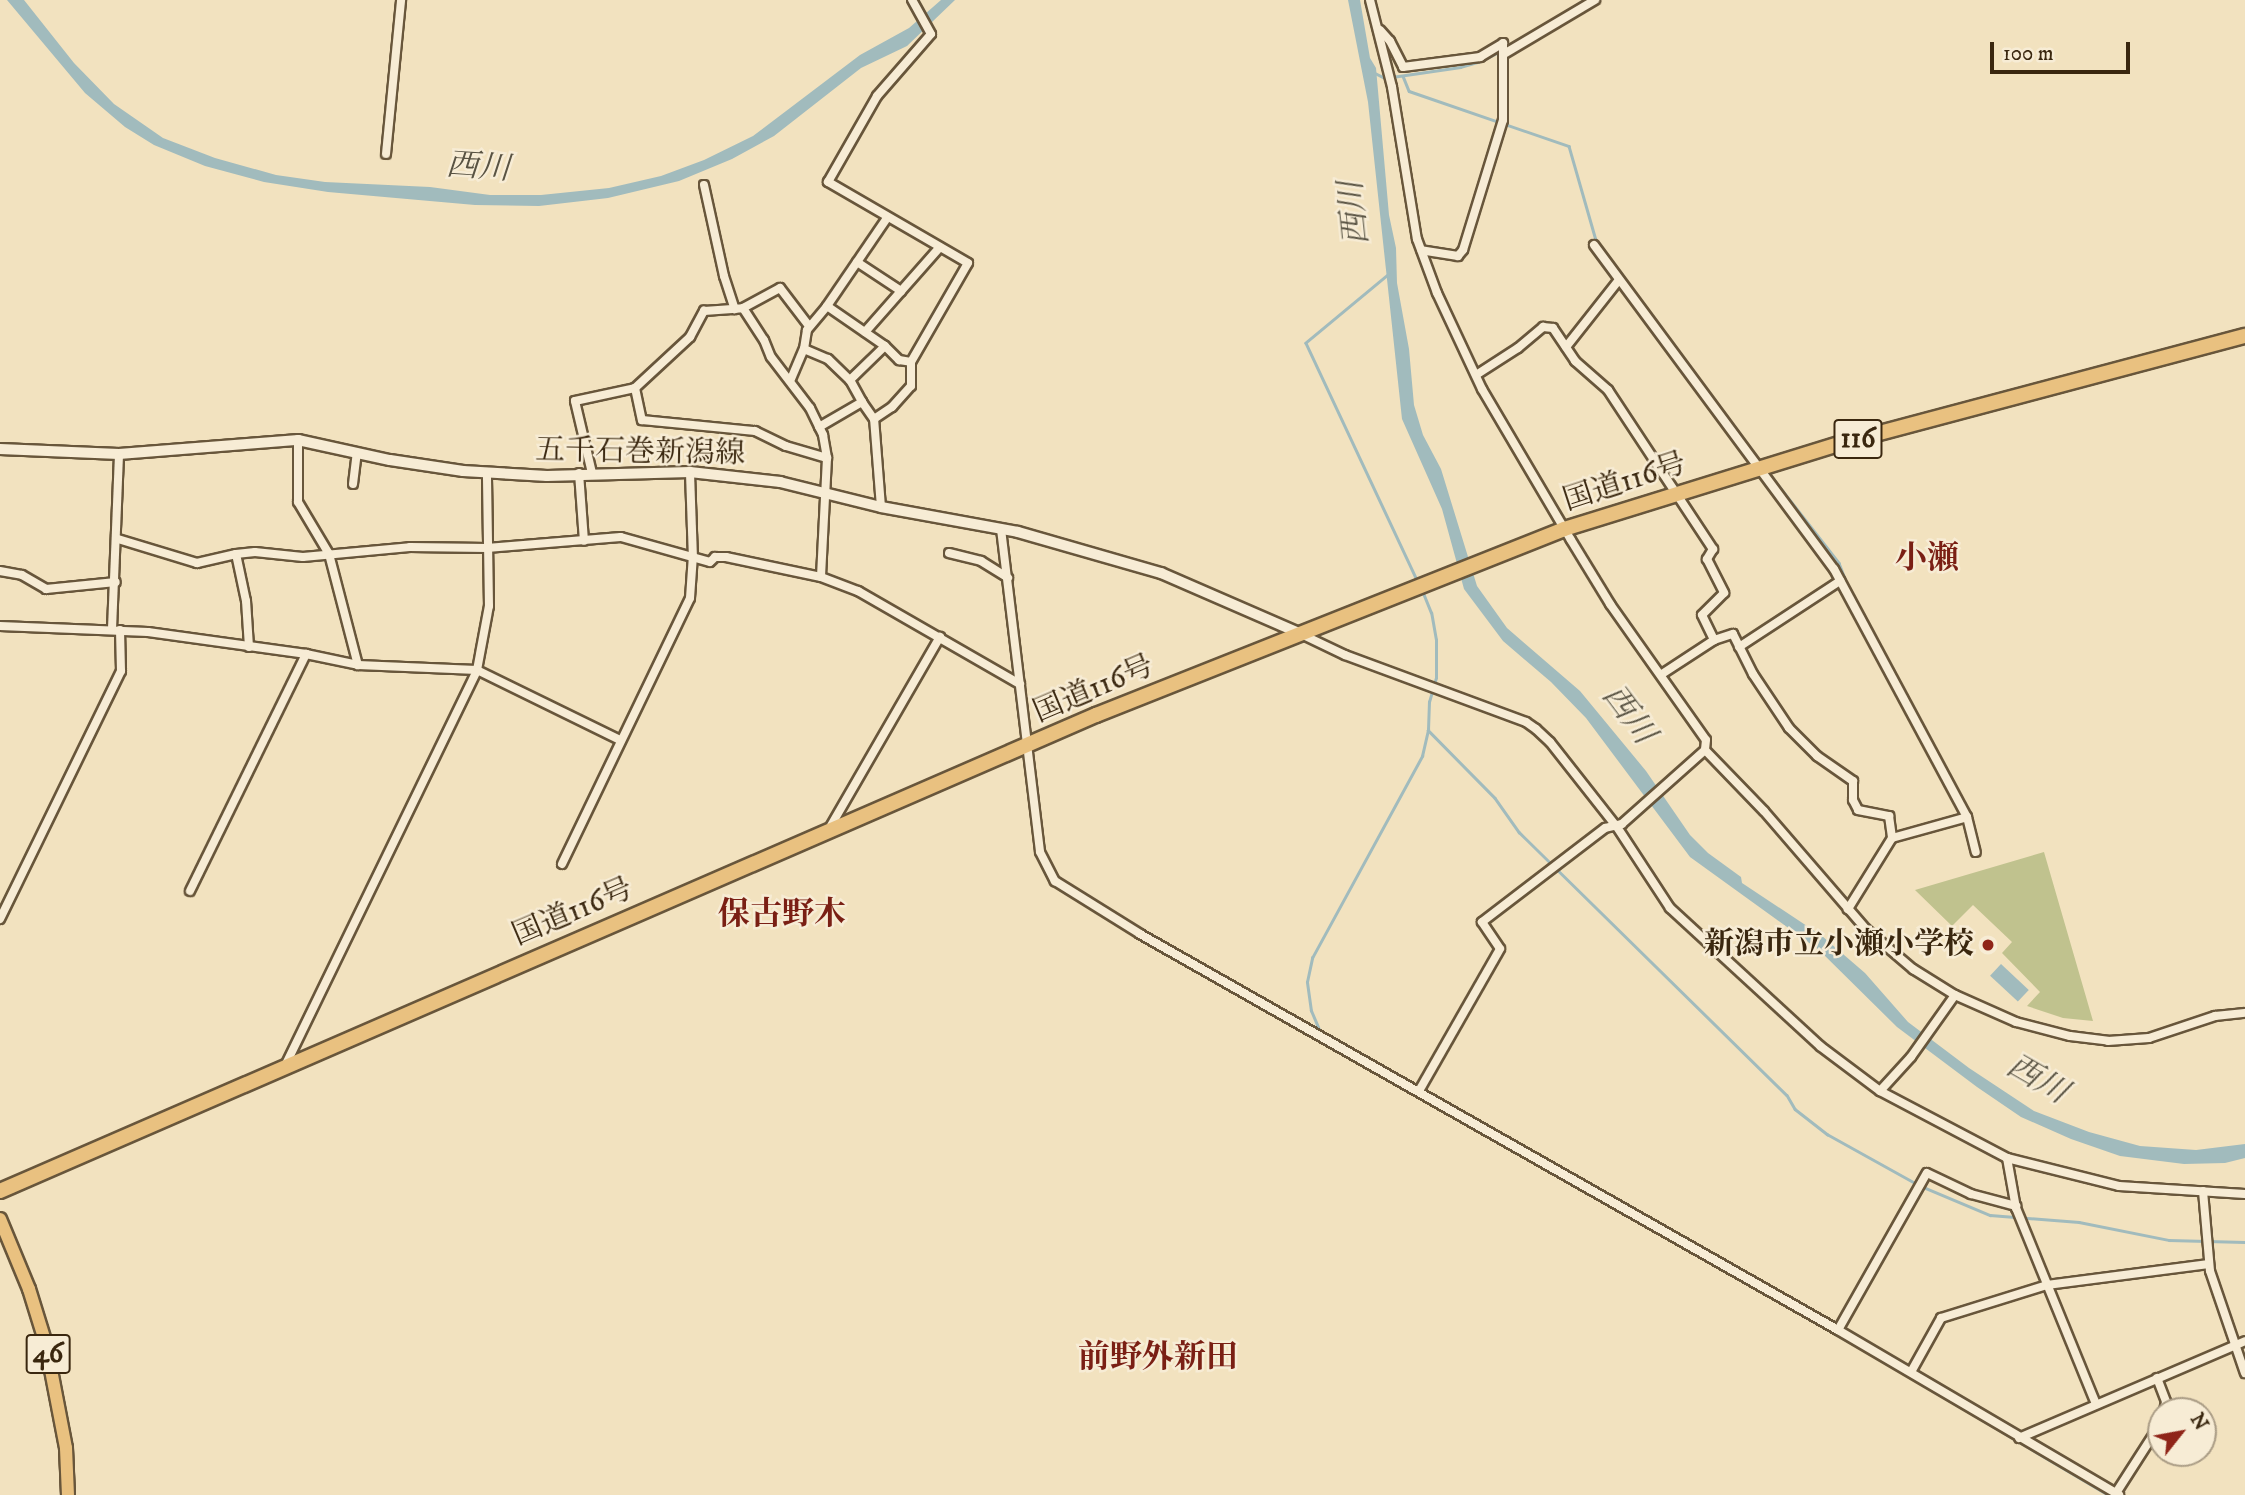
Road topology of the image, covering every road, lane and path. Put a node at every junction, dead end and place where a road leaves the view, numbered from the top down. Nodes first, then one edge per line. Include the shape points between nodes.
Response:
1 (401, 0) edge
2 (1370, 0) edge
3 (1595, 0) edge
4 (914, 2) edge
5 (1378, 28) junction
6 (1504, 54) junction
7 (386, 154) dead end
8 (704, 185) dead end
9 (887, 218) junction
10 (1594, 245) dead end
11 (940, 247) junction
12 (1421, 250) junction
13 (857, 262) junction
14 (1619, 280) junction
15 (901, 291) junction
16 (827, 306) junction
17 (739, 308) junction
18 (810, 326) junction
19 (865, 332) junction
20 (2245, 337) edge
21 (885, 346) junction
22 (1566, 348) junction
23 (804, 349) junction
24 (911, 362) junction
25 (1476, 375) junction
26 (791, 379) junction
27 (849, 380) junction
28 (635, 387) junction
29 (862, 402) junction
30 (874, 419) junction
31 (819, 427) junction
32 (298, 440) junction
33 (0, 449) edge
34 (357, 453) junction
35 (119, 454) junction
36 (827, 458) junction
37 (1761, 467) junction
38 (487, 472) junction
39 (690, 472) junction
40 (579, 473) junction
41 (592, 473) junction
42 (353, 484) dead end
43 (824, 493) junction
44 (1676, 495) junction
45 (881, 507) junction
46 (1001, 529) junction
47 (1564, 529) junction
48 (118, 539) junction
49 (584, 541) junction
50 (487, 548) junction
51 (948, 553) dead end
52 (236, 554) junction
53 (330, 554) junction
54 (693, 559) junction
55 (0, 570) edge
56 (821, 578) junction
57 (1007, 578) junction
58 (1840, 581) junction
59 (116, 582) junction
60 (0, 626) edge
61 (116, 630) junction
62 (1301, 634) junction
63 (940, 638) junction
64 (1714, 640) junction
65 (249, 647) junction
66 (1739, 647) junction
67 (306, 654) junction
68 (358, 665) junction
69 (477, 670) junction
70 (1662, 674) junction
71 (1020, 684) junction
72 (620, 740) junction
73 (1028, 747) junction
74 (1705, 750) junction
75 (1967, 817) junction
76 (1617, 827) junction
77 (828, 832) junction
78 (1892, 838) junction
79 (1976, 852) dead end
80 (562, 863) dead end
81 (190, 891) dead end
82 (1848, 909) junction
83 (0, 919) edge
84 (1955, 995) junction
85 (2245, 1013) edge
86 (285, 1066) junction
87 (1419, 1091) junction
88 (1880, 1091) junction
89 (2007, 1158) junction
90 (0, 1191) edge
91 (2203, 1191) junction
92 (2245, 1194) edge
93 (2016, 1206) junction
94 (0, 1219) edge
95 (2210, 1264) junction
96 (2047, 1285) junction
97 (1838, 1330) junction
98 (2245, 1341) edge
99 (2234, 1345) junction
100 (1912, 1372) junction
101 (2245, 1373) edge
102 (2157, 1378) junction
103 (2164, 1397) edge
104 (2096, 1404) junction
105 (2019, 1438) junction
106 (2147, 1446) edge
107 (2117, 1494) edge
108 (68, 1495) edge

1 - 7 street
2 - 5 street
3 - 6 street
4 - 9 street via 931,34 877,96 828,182
5 - 6 street via 1403,67 1480,57 1503,43
5 - 12 street
6 - 12 street via 1503,120 1462,250 1458,256
8 - 17 street via 724,276
9 - 11 street
9 - 13 street
10 - 14 street
11 - 15 street
11 - 24 street via 968,263
12 - 25 street
13 - 15 street
13 - 16 street
14 - 22 street
14 - 37 street
15 - 19 street
16 - 18 street
16 - 19 street
17 - 18 street via 780,288
17 - 26 street
17 - 28 street via 704,311 690,337
18 - 23 street
19 - 21 street
20 - 37 highway, 国道116号 / 116
21 - 24 street via 899,360
21 - 27 street
22 - 25 street via 1553,328 1543,327
22 - 44 street via 1608,390
23 - 26 street
23 - 27 street via 828,359
24 - 30 street via 911,386
25 - 47 street
26 - 31 street
27 - 29 street
28 - 36 street via 642,420 755,431
28 - 41 street via 575,401
29 - 30 street
29 - 31 street
30 - 45 street
31 - 36 street
32 - 34 main road, 五千石巻新潟線
32 - 35 main road, 五千石巻新潟線
32 - 53 street via 298,502
33 - 35 main road, 五千石巻新潟線
34 - 38 main road, 五千石巻新潟線
34 - 42 street
35 - 48 street
36 - 43 street
37 - 44 highway, 国道116号 / 116
37 - 58 street
38 - 40 main road, 五千石巻新潟線
38 - 50 street
39 - 41 main road, 五千石巻新潟線
39 - 43 main road, 五千石巻新潟線 via 780,482
39 - 54 street
40 - 41 main road, 五千石巻新潟線
40 - 49 street
43 - 45 main road, 五千石巻新潟線
43 - 56 street
44 - 47 highway, 国道116号 / 116
44 - 64 street via 1713,549 1707,559 1724,593 1702,615
45 - 46 main road, 五千石巻新潟線
46 - 57 street
46 - 62 main road, 五千石巻新潟線 via 1161,573
47 - 62 highway, 国道116号 / 116
47 - 70 street via 1610,604
48 - 52 street via 197,563
48 - 59 street
49 - 50 street
49 - 54 street via 621,537
50 - 53 street via 410,547
50 - 69 street via 489,606
51 - 57 street via 981,561
52 - 53 street
52 - 65 street
53 - 68 street
54 - 56 street via 710,562 715,556 726,556
54 - 72 street via 690,598
55 - 59 street via 22,575 46,589
56 - 63 street via 858,591
57 - 71 street
58 - 66 street
58 - 75 street
59 - 61 street
60 - 61 street
61 - 65 street
61 - 83 street via 121,671
62 - 73 highway, 国道116号 / 116 via 1096,715
62 - 76 street via 1345,655 1526,722 1550,741
63 - 71 street
63 - 77 street
64 - 66 street via 1732,634
64 - 70 street
65 - 67 street
66 - 78 street via 1789,728 1817,755 1849,775 1858,810 1889,816
67 - 68 street
67 - 81 street
68 - 69 street
69 - 72 street
69 - 86 street
70 - 74 street via 1706,740
71 - 73 street
72 - 80 street
73 - 77 highway, 国道116号 / 116
73 - 87 street via 1040,852 1055,881
74 - 76 street
74 - 82 street
75 - 78 street
75 - 79 street
76 - 87 street via 1605,828 1482,922 1500,949
76 - 88 street via 1670,908 1819,1045
77 - 86 highway, 国道116号 / 116
78 - 82 street
82 - 84 street via 1913,969
84 - 85 street via 2016,1022 2108,1041 2149,1038 2215,1016
84 - 88 street
86 - 90 highway, 国道116号 / 116
87 - 97 street
88 - 89 street
89 - 91 street via 2119,1186
89 - 93 street
91 - 92 street
91 - 95 street
93 - 96 street
93 - 97 street via 1971,1194 1927,1173
94 - 108 main road, 46 via 46,1344 66,1448
95 - 96 street
95 - 99 street
96 - 100 street via 1941,1318
96 - 104 street
97 - 100 street
98 - 99 street
99 - 101 street
99 - 102 street
100 - 105 street
102 - 103 street
102 - 104 street
104 - 105 street
105 - 107 street
106 - 107 street

